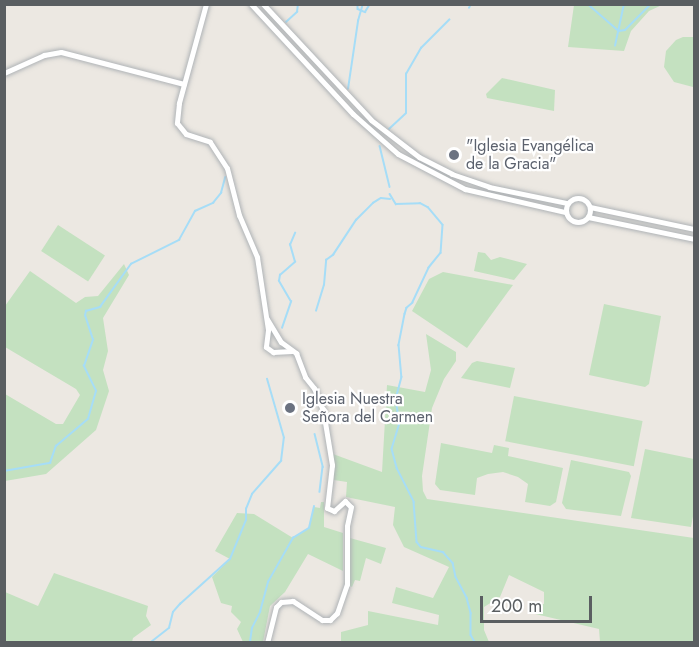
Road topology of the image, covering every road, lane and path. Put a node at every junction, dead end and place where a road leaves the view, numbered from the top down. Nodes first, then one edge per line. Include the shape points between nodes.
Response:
1 (206, 4) edge
2 (251, 4) edge
3 (263, 4) edge
4 (4, 73) edge
5 (184, 84) junction
6 (340, 88) junction
7 (334, 94) junction
8 (567, 203) junction
9 (590, 207) junction
10 (565, 212) junction
11 (588, 217) junction
12 (694, 229) edge
13 (694, 239) edge
14 (267, 319) junction
15 (268, 339) junction
16 (279, 340) junction
17 (277, 351) junction
18 (294, 351) junction
19 (267, 642) edge

1 - 5 main road
2 - 7 main road
3 - 6 main road
4 - 5 main road via 44,55 61,52
5 - 14 main road via 178,103 179,127 186,134 210,142 227,168 239,215 257,257
6 - 7 main road
6 - 8 main road via 390,136 452,174 489,187
7 - 10 main road via 398,154 450,183
8 - 9 main road via 579,197
8 - 10 main road
9 - 11 main road
9 - 12 main road
10 - 11 main road via 575,222
11 - 13 main road
14 - 15 main road
14 - 16 main road
15 - 16 main road
15 - 17 main road via 268,349
16 - 17 main road
16 - 18 main road
17 - 18 main road
18 - 19 main road via 317,393 327,427 332,465 327,508 334,511 345,501 351,507 347,584 330,620 316,618 293,600 280,602

